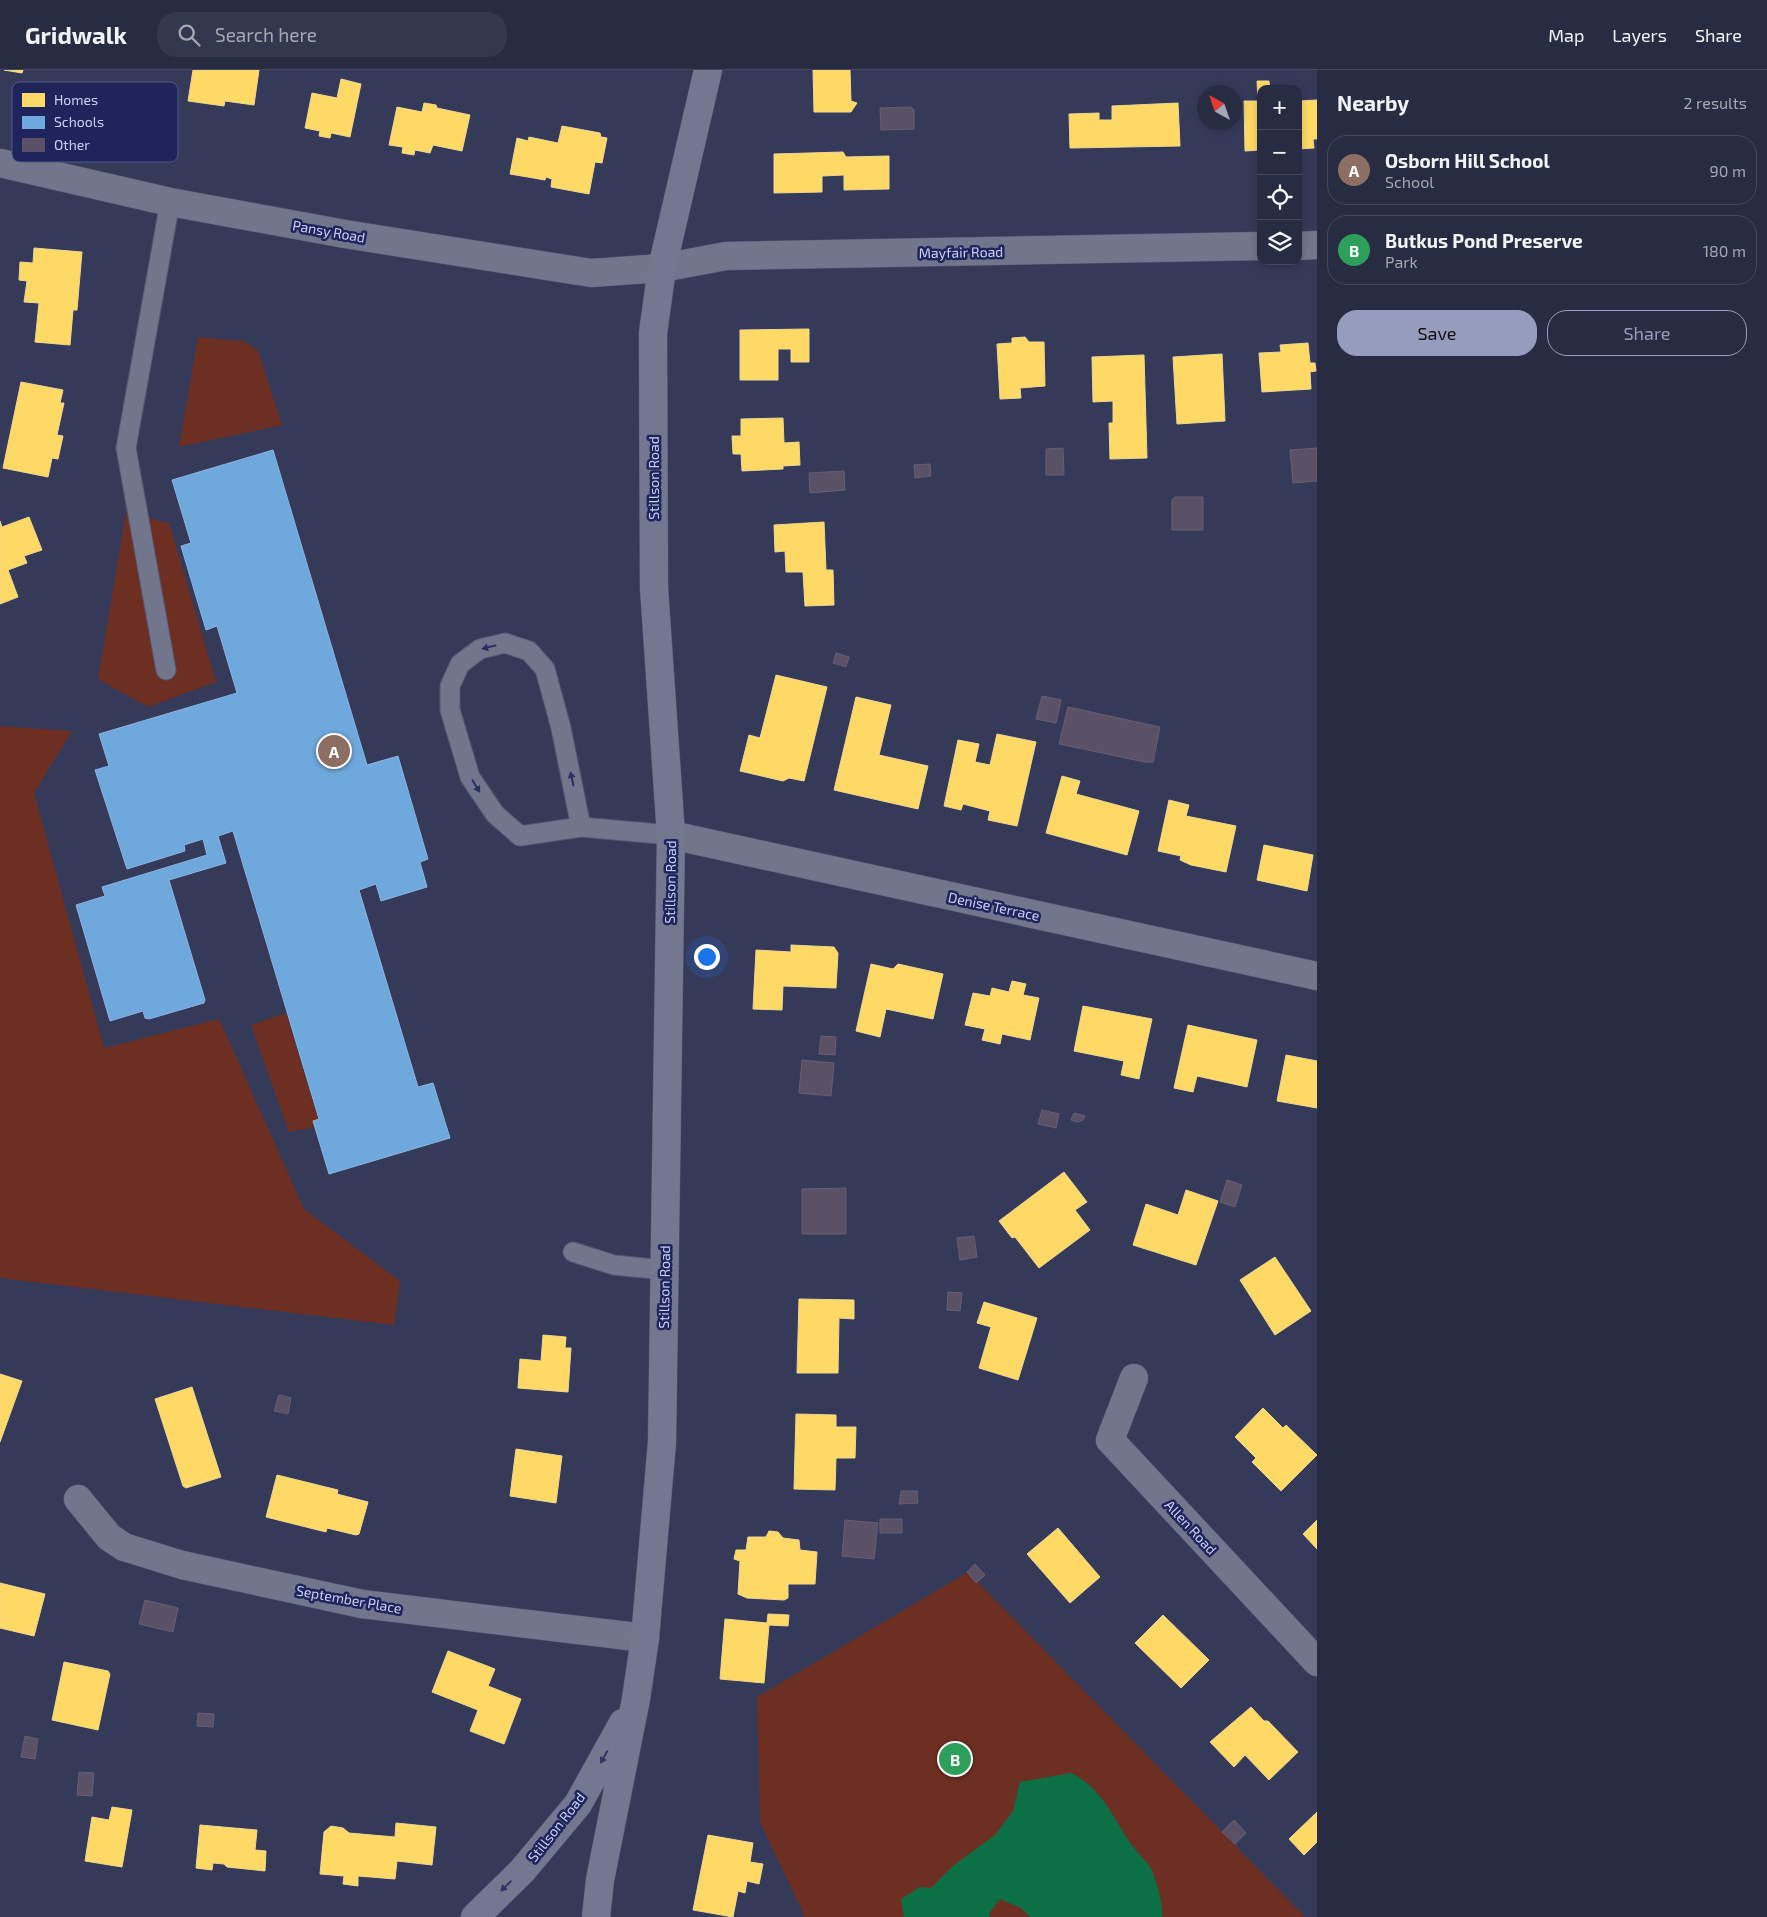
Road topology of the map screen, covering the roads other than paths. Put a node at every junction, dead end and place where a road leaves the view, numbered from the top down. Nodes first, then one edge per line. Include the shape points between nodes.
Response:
1 (708, 70) edge
2 (0, 163) edge
3 (170, 202) junction
4 (1317, 245) edge
5 (1257, 246) edge
6 (1302, 246) edge
7 (662, 268) junction
8 (166, 670) dead end
9 (581, 827) junction
10 (671, 835) junction
11 (1317, 976) edge
12 (573, 1252) dead end
13 (664, 1270) junction
14 (1134, 1378) dead end
15 (78, 1499) dead end
16 (645, 1638) junction
17 (1317, 1662) edge
18 (636, 1700) junction
19 (475, 1917) edge
20 (596, 1917) edge

1 - 7 main road, Stillson Road
2 - 3 street, Pansy Road
3 - 7 street, Pansy Road via 345,234 592,273
3 - 8 lane via 126,448
4 - 6 street
5 - 7 street, Mayfair Road via 726,256
7 - 10 main road, Stillson Road via 653,332 654,588
9 -> 9 lane via 545,669 529,651 513,645 505,643 480,649 460,664 450,686 450,710 470,777 495,814 520,836
9 - 10 lane
10 - 11 street, Denise Terrace
10 - 13 main road, Stillson Road
12 - 13 lane via 614,1265
13 - 16 main road, Stillson Road via 662,1442
14 - 17 street, Allen Road via 1110,1440
15 - 16 street, September Place via 109,1537 124,1547 182,1565 362,1604
16 - 18 main road, Stillson Road
18 -> 19 main road, Stillson Road via 578,1804 522,1871
18 - 20 main road, Stillson Road via 600,1880

